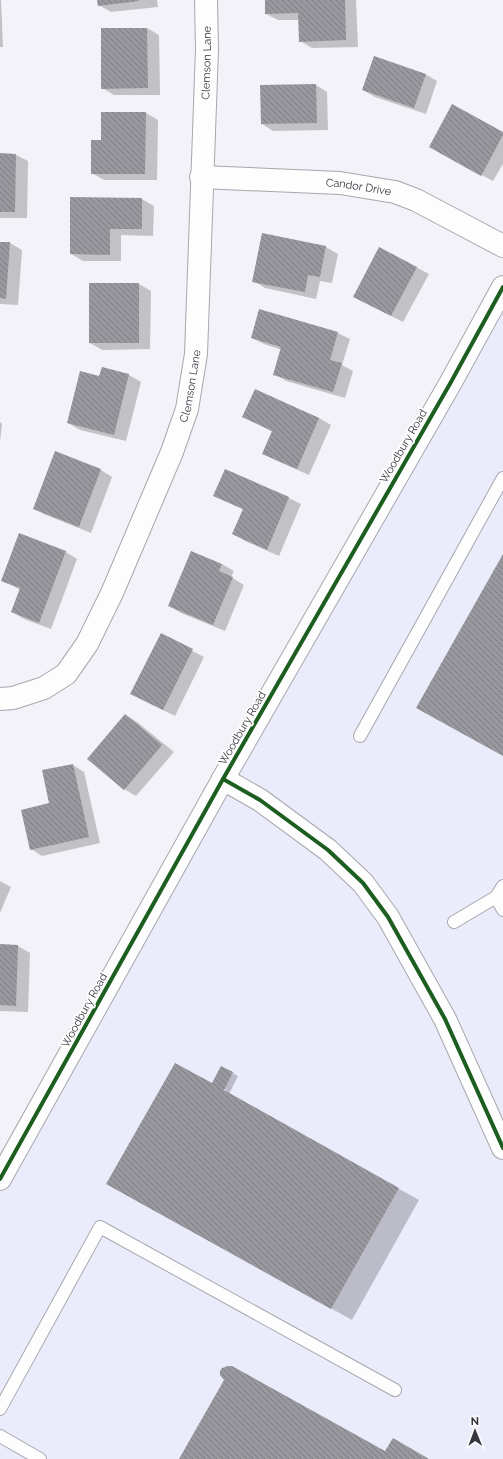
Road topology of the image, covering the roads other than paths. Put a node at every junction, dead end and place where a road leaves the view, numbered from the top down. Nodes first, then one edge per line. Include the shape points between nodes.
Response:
1 (206, 0) edge
2 (201, 177) junction
3 (503, 246) edge
4 (503, 287) edge
5 (503, 478) edge
6 (0, 699) edge
7 (360, 736) dead end
8 (223, 779) junction
9 (503, 886) edge
10 (496, 897) junction
11 (503, 910) edge
12 (454, 922) dead end
13 (503, 1148) edge
14 (0, 1179) edge
15 (396, 1390) dead end
16 (0, 1409) edge
17 (0, 1436) edge
18 (40, 1459) edge

1 - 2 street, Clemson Lane via 207,49
2 - 3 street, Candor Drive via 340,183 395,192 416,200
2 - 6 street, Clemson Lane via 196,354 187,409 172,452 112,593 87,644 66,674 44,688 13,698
4 - 8 street, Woodbury Road
5 - 7 lane
8 - 13 street via 260,800 328,850 363,883 388,917 445,1019
8 - 14 street, Woodbury Road
9 - 10 lane
10 - 11 lane
10 - 12 lane
15 - 16 lane via 100,1227
17 - 18 lane

